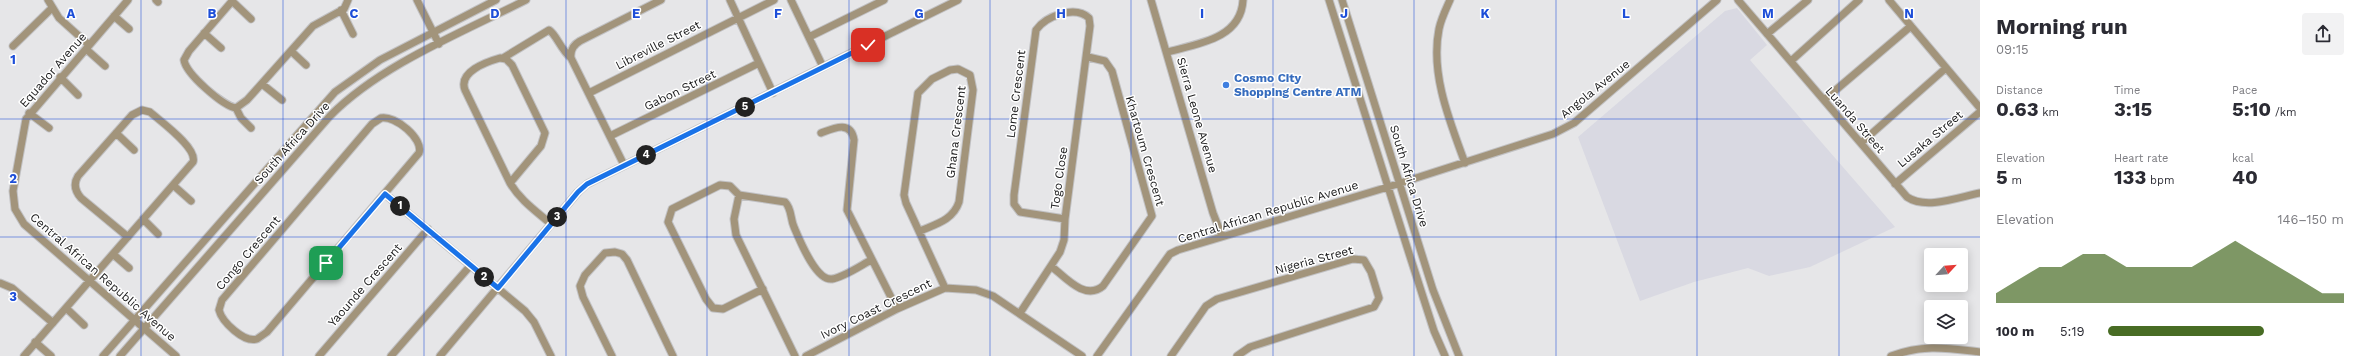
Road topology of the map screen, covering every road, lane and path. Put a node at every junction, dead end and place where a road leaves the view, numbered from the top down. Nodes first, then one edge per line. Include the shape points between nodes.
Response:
1 (128, 0) edge
2 (348, 0) edge
3 (417, 0) edge
4 (496, 0) edge
5 (526, 0) edge
6 (661, 0) edge
7 (730, 0) edge
8 (774, 0) edge
9 (791, 0) edge
10 (884, 0) edge
11 (958, 0) edge
12 (1151, 0) edge
13 (1242, 0) edge
14 (1329, 0) edge
15 (1342, 0) edge
16 (1450, 0) edge
17 (1717, 0) edge
18 (1738, 0) edge
19 (1808, 0) edge
20 (1859, 0) edge
21 (1889, 0) edge
22 (233, 1) edge
23 (50, 3) edge
24 (341, 10) junction
25 (114, 16) junction
26 (738, 17) junction
27 (251, 19) dead end
28 (1911, 26) junction
29 (129, 29) dead end
30 (433, 32) junction
31 (204, 33) junction
32 (353, 34) dead end
33 (1768, 34) junction
34 (809, 37) junction
35 (439, 44) junction
36 (13, 46) dead end
37 (88, 47) junction
38 (221, 48) dead end
39 (291, 51) junction
40 (1167, 52) junction
41 (1088, 57) junction
42 (503, 58) junction
43 (571, 58) junction
44 (1790, 61) junction
45 (759, 63) junction
46 (306, 65) dead end
47 (105, 66) dead end
48 (823, 67) junction
49 (1946, 68) junction
50 (60, 76) junction
51 (262, 84) junction
52 (589, 93) junction
53 (773, 93) junction
54 (78, 94) dead end
55 (282, 100) dead end
56 (1824, 100) junction
57 (236, 108) junction
58 (1980, 108) edge
59 (1980, 112) edge
60 (29, 113) junction
61 (49, 128) dead end
62 (251, 128) dead end
63 (116, 133) junction
64 (821, 133) dead end
65 (610, 136) junction
66 (1861, 143) junction
67 (134, 150) dead end
68 (1465, 163) junction
69 (624, 165) junction
70 (510, 183) junction
71 (1400, 183) junction
72 (1895, 184) junction
73 (173, 185) junction
74 (1388, 187) junction
75 (1980, 193) edge
76 (385, 194) junction
77 (739, 195) junction
78 (191, 201) dead end
79 (16, 213) joint
80 (143, 219) junction
81 (1065, 219) junction
82 (551, 224) junction
83 (428, 229) junction
84 (920, 231) junction
85 (158, 234) dead end
86 (1222, 236) junction
87 (128, 237) junction
88 (114, 255) junction
89 (871, 260) junction
90 (470, 266) junction
91 (1051, 266) junction
92 (129, 268) dead end
93 (89, 281) junction
94 (0, 283) edge
95 (498, 288) junction
96 (946, 288) junction
97 (763, 289) junction
98 (66, 308) junction
99 (897, 309) junction
100 (1020, 313) junction
101 (134, 321) junction
102 (53, 323) junction
103 (84, 325) dead end
104 (143, 329) junction
105 (35, 342) junction
106 (1980, 352) edge
107 (1173, 355) edge
108 (24, 356) edge
109 (51, 356) edge
110 (103, 356) edge
111 (120, 356) edge
112 (176, 356) edge
113 (319, 356) edge
114 (391, 356) edge
115 (440, 356) edge
116 (551, 356) edge
117 (612, 356) edge
118 (673, 356) edge
119 (795, 356) edge
120 (806, 356) edge
121 (1082, 356) edge
122 (1098, 356) edge
123 (1237, 356) edge
124 (1445, 356) edge
125 (1459, 356) edge
126 (1891, 356) edge

1 - 25 street, Equador Avenue
2 - 24 street via 346,7
3 - 30 street
4 - 30 street, South Africa Drive
5 - 35 street, South Africa Drive
6 - 43 street via 575,44
7 - 26 street
8 - 26 street, Libreville Street
9 - 34 street
10 - 34 street
11 - 48 street
12 - 40 street, Sierra Leone Avenue
13 - 40 street via 1241,12 1227,32
14 - 74 street, South Africa Drive
15 - 71 street, South Africa Drive
16 - 68 street via 1438,30 1438,71 1446,109
17 - 68 street, Angola Avenue via 1574,122 1553,134
18 - 33 street, Luanda Street
19 - 33 street
20 - 44 street
21 - 28 street
22 - 27 street
22 - 31 street
23 - 36 street
23 - 37 street via 60,18
24 - 32 street
24 - 39 street via 312,26
25 - 29 street
25 - 37 street, Equador Avenue
26 - 45 street
26 - 52 street, Libreville Street
28 - 49 street
28 - 56 street
30 - 35 street
30 - 101 street, South Africa Drive via 365,69 328,99
31 - 38 street
31 - 57 street via 186,54 186,67 190,74 223,102
33 - 44 street, Luanda Street
34 - 48 street
35 - 104 street, South Africa Drive via 375,78 341,104
37 - 47 street
37 - 50 street, Equador Avenue
39 - 46 street
39 - 51 street
40 - 86 street, Sierra Leone Avenue via 1213,213
41 - 81 street, Togo Close
41 - 81 street, Lome Crescent via 1090,26 1089,18 1083,13 1070,11 1043,23 1036,30 1014,204 1026,215
41 - 91 street, Khartoum Crescent via 1109,64 1152,216 1097,291 1083,291
42 - 43 street via 549,30 561,50
42 - 70 street via 515,69 544,133 541,146
42 - 70 street via 468,73 463,83
43 - 52 street
44 - 56 street, Luanda Street
45 - 53 street
45 - 65 street, Gabon Street
48 - 53 street
49 - 58 street
49 - 66 street
50 - 54 street
50 - 60 street, Equador Avenue
51 - 55 street
51 - 57 street
52 - 65 street
53 - 69 street
56 - 66 street, Luanda Street
57 - 62 street
59 - 72 street, Lusaka Street
60 - 61 street
60 - 79 street, Equador Avenue via 24,124 13,191
63 - 67 street
63 - 73 street via 134,113 147,111 188,146 193,152 194,159
63 - 87 street via 78,176 75,186 81,198
64 - 89 street via 841,127 847,127 853,133 847,210
65 - 69 street
66 - 72 street, Luanda Street
68 - 71 street, Angola Avenue
69 - 82 street via 583,187
70 - 82 street via 519,197
71 - 74 street, Central African Republic Avenue
71 - 125 street, South Africa Drive via 1433,290
72 - 75 street, Luanda Street via 1907,197 1919,203
73 - 78 street
73 - 80 street
74 - 86 street, Central African Republic Avenue
74 - 124 street, South Africa Drive via 1434,331
76 - 76 street, Congo Crescent via 414,160 420,149 416,140 398,122 385,117 372,124 226,296 219,307 222,318 247,339 260,338
76 - 83 street
77 - 89 street via 785,202 791,210 794,226 812,264 818,274 825,279 833,279
77 - 97 street via 734,228
77 - 97 street via 725,184 716,186 672,209 668,222 706,299 713,308 723,309
79 - 93 street, Central African Republic Avenue via 24,224
80 - 85 street
80 - 87 street
81 - 91 street, Togo Close via 1064,240
82 - 95 street
83 - 90 street
83 - 113 street, Yaounde Crescent
84 - 84 street, Ghana Crescent via 950,217 956,211 959,202 973,90 970,75 958,69 932,79 918,93 904,195
84 - 96 street, Ghana Crescent
86 - 122 street, Central African Republic Avenue via 1184,247 1170,254
87 - 88 street
88 - 92 street
88 - 93 street
89 - 99 street
90 - 95 street
90 - 114 street
91 - 100 street, Togo Close
93 - 98 street
93 - 101 street, Central African Republic Avenue
94 - 102 street via 12,288
95 - 115 street
95 - 116 street via 532,319
96 - 99 street, Ivory Coast Crescent
96 - 100 street, Ivory Coast Crescent via 983,292
97 - 119 street
98 - 102 street
98 - 103 street
99 - 120 street, Ivory Coast Crescent
100 - 121 street, Ivory Coast Crescent
101 - 104 street, Central African Republic Avenue
101 - 110 street, South Africa Drive
102 - 105 street
104 - 111 street, South Africa Drive
104 - 112 street, Central African Republic Avenue
105 - 108 street
105 - 109 street
106 - 126 street via 1932,347 1908,350
107 - 123 street, Nigeria Street via 1206,306 1217,300 1353,259 1364,260 1368,265 1378,290 1379,298 1374,307 1250,347
117 - 118 street via 583,298 580,286 585,275 602,255 615,252 622,254 627,260

